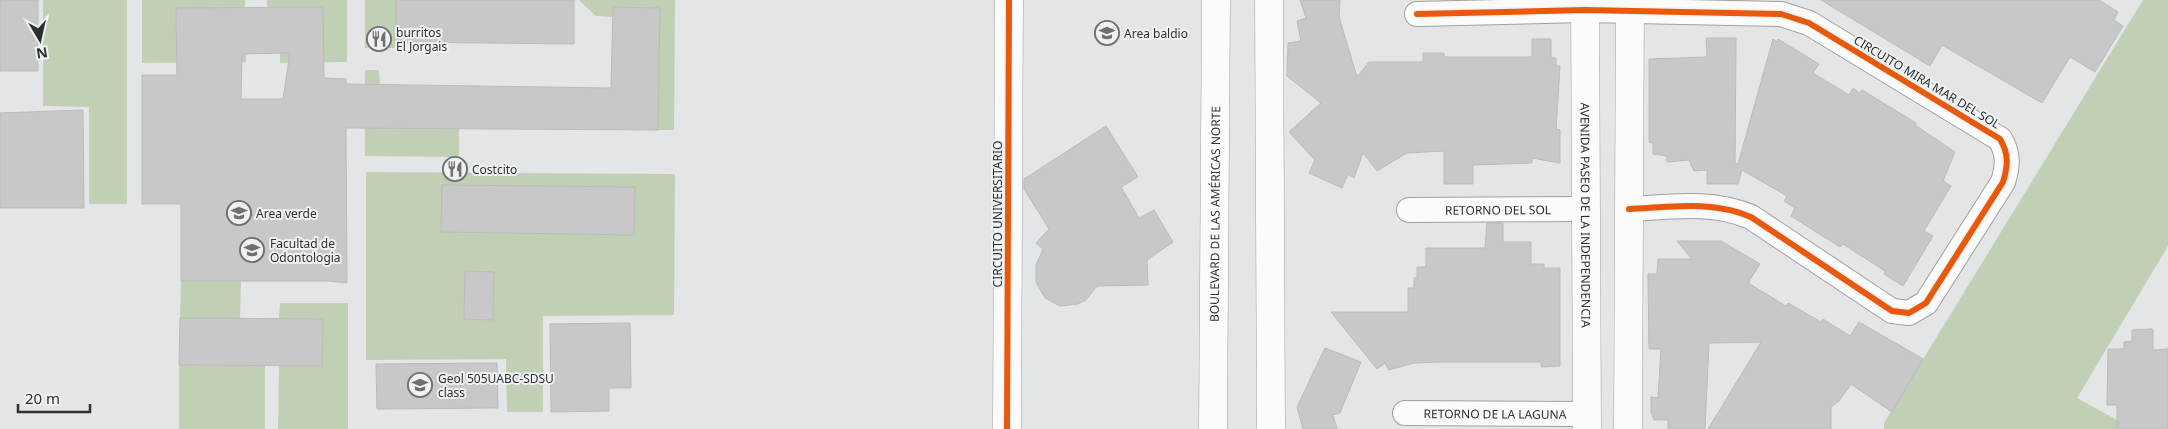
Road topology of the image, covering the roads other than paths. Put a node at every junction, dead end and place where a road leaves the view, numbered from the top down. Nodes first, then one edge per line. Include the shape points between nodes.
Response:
1 (1009, 0) edge
2 (1216, 0) edge
3 (1269, 0) edge
4 (1585, 5) edge
5 (1630, 6) edge
6 (1417, 14) dead end
7 (1586, 209) junction
8 (1629, 209) junction
9 (1409, 210) dead end
10 (1405, 413) dead end
11 (1586, 421) edge
12 (1633, 423) edge
13 (1007, 429) edge
14 (1213, 429) edge
15 (1271, 429) edge

1 - 13 street, CIRCUITO UNIVERSITARIO
2 - 14 street, BOULEVARD DE LAS AMÉRICAS NORTE
3 - 15 street
4 - 5 street, CIRCUITO MIRA MAR DEL SOL
4 - 6 street, CIRCUITO MIRA MAR DEL SOL
4 - 7 street, AVENIDA PASEO DE LA INDEPENDENCIA
5 - 8 street
5 - 8 street, CIRCUITO MIRA MAR DEL SOL via 1781,14 1809,23 2000,139 2008,160 2003,182 1926,303 1909,313 1892,311 1751,216 1733,209 1708,205
7 - 9 street, RETORNO DEL SOL
7 - 11 street, AVENIDA PASEO DE LA INDEPENDENCIA
8 - 12 street
10 - 11 street, RETORNO DE LA LAGUNA

